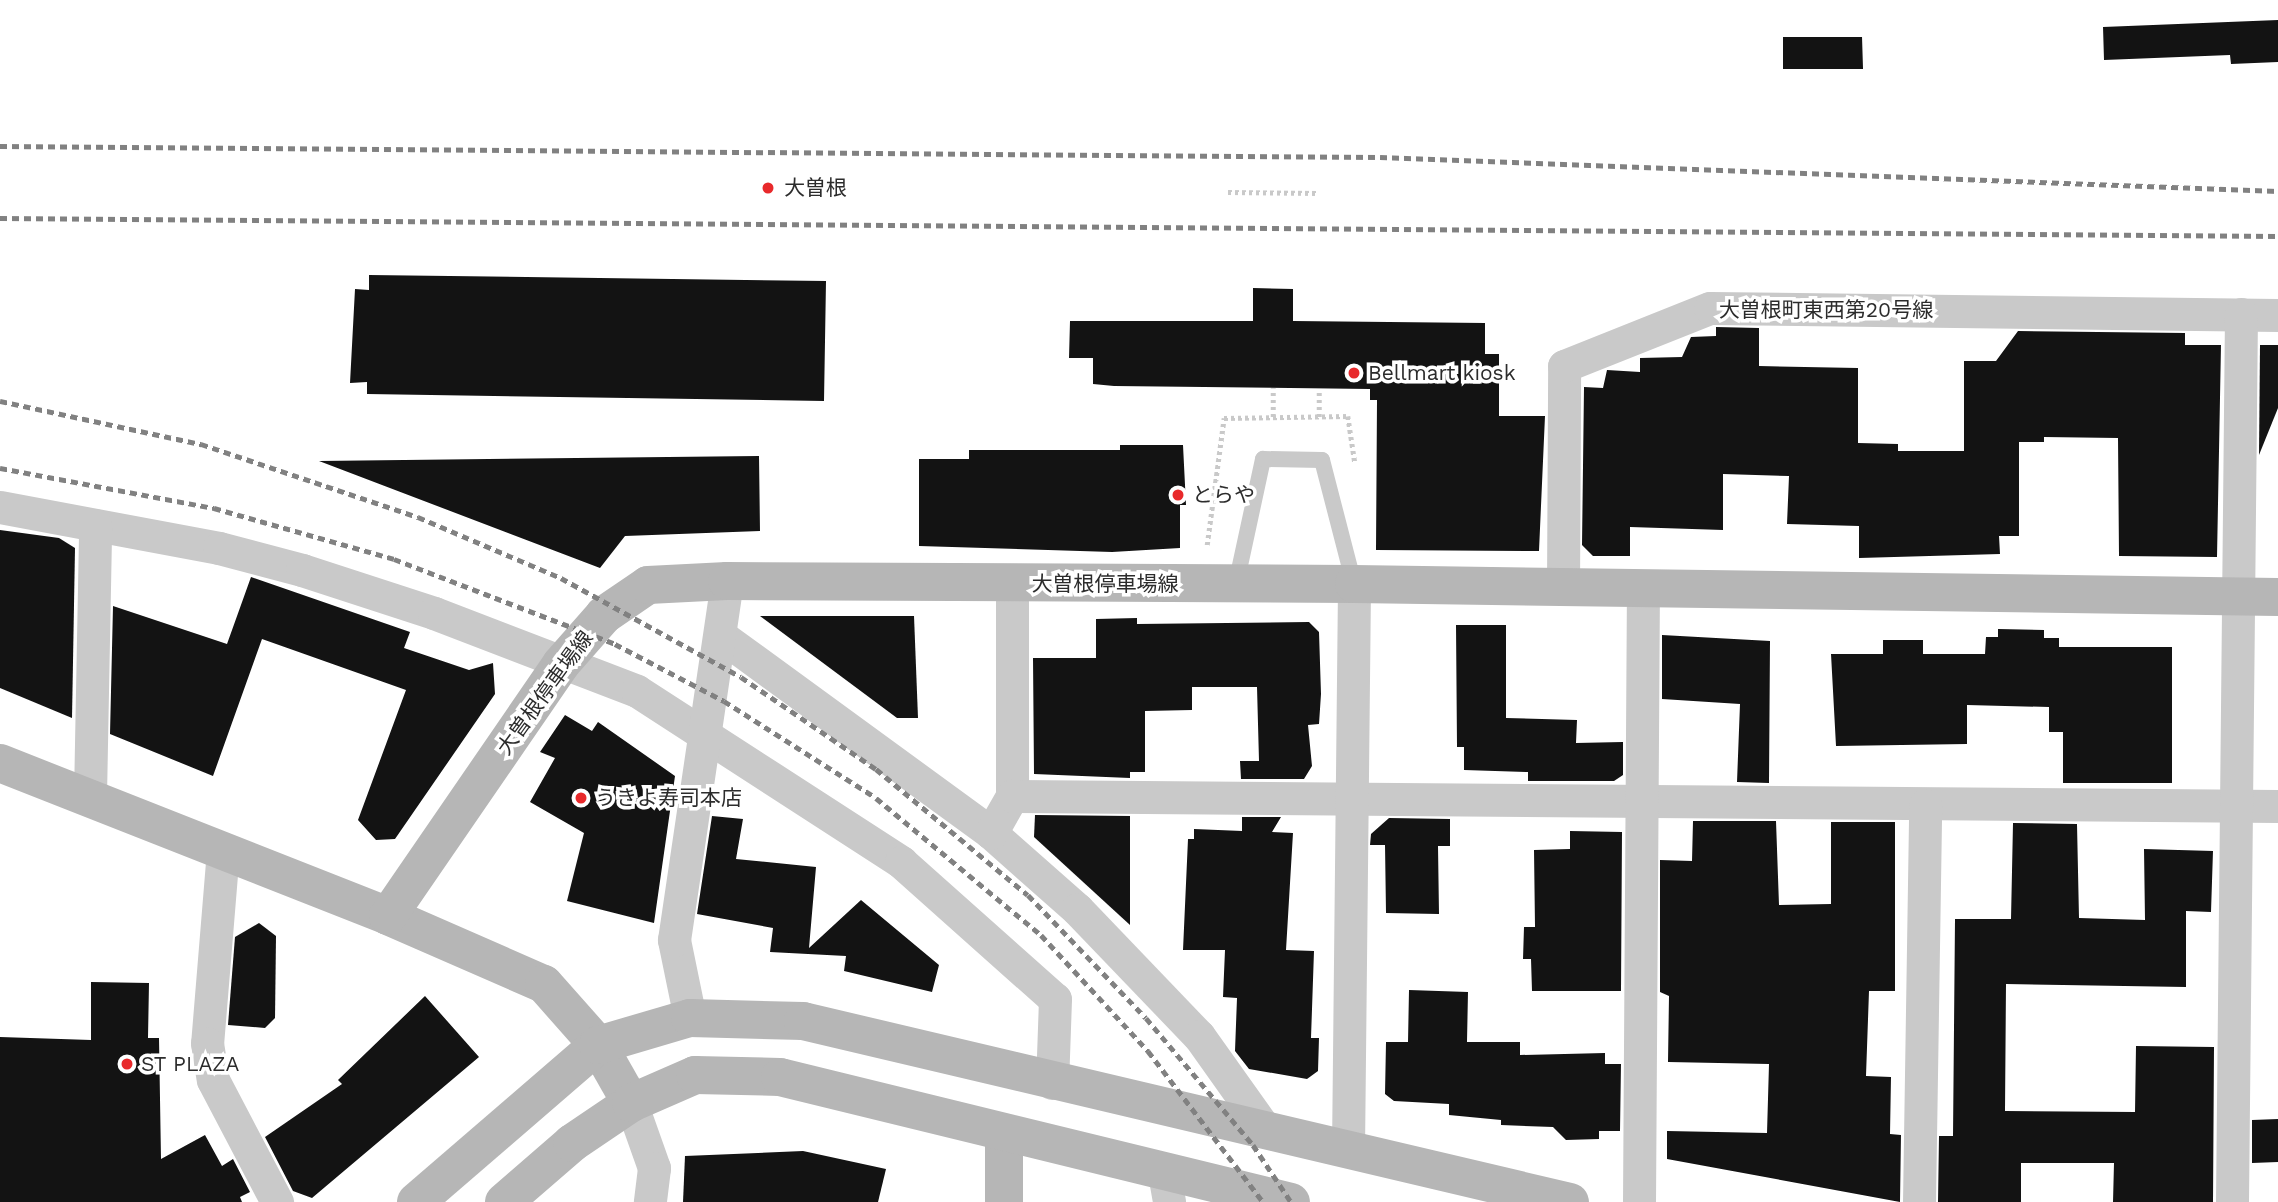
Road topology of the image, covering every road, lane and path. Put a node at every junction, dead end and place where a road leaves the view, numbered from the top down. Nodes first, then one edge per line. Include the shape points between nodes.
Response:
1 (1228, 192) dead end
2 (1318, 193) dead end
3 (2241, 314) junction
4 (2278, 315) edge
5 (1273, 388) dead end
6 (1319, 388) dead end
7 (1273, 417) dead end
8 (1319, 417) dead end
9 (0, 508) edge
10 (95, 525) junction
11 (727, 581) junction
12 (1012, 583) junction
13 (1236, 584) junction
14 (1354, 584) junction
15 (1563, 588) junction
16 (1643, 589) junction
17 (2239, 596) junction
18 (2278, 597) edge
19 (721, 636) junction
20 (561, 664) junction
21 (702, 732) junction
22 (0, 762) edge
23 (90, 796) junction
24 (1012, 796) junction
25 (1350, 799) junction
26 (1642, 801) junction
27 (1925, 805) junction
28 (2236, 806) junction
29 (2278, 806) edge
30 (991, 833) junction
31 (223, 850) junction
32 (388, 916) junction
33 (690, 1018) junction
34 (598, 1045) junction
35 (1052, 1083) junction
36 (631, 1103) junction
37 (1265, 1129) junction
38 (1004, 1134) junction
39 (1348, 1150) junction
40 (1167, 1188) edge
41 (277, 1202) edge
42 (416, 1202) edge
43 (504, 1202) edge
44 (650, 1202) edge
45 (1004, 1202) edge
46 (1291, 1202) edge
47 (1570, 1202) edge
48 (1639, 1202) edge
49 (1919, 1202) edge
50 (2232, 1202) edge

1 - 2 path
3 - 4 street, 大曽根町東西第20号線
3 - 15 street, 大曽根町東西第20号線 via 1710,308 1564,366
3 - 17 street
5 - 7 path
6 - 8 path
9 - 10 street
10 - 20 street via 302,570 434,613
10 - 23 street
11 - 12 street, 大曽根停車場線
11 - 19 street
11 - 20 street, 大曽根停車場線 via 648,585 604,615
12 - 13 street, 大曽根停車場線
12 - 24 street
13 - 14 street, 大曽根停車場線
13 - 14 lane via 1263,459 1322,460
14 - 15 street, 大曽根停車場線
14 - 25 street
15 - 16 street, 大曽根停車場線
16 - 17 street, 大曽根停車場線
16 - 26 street
17 - 18 street, 大曽根停車場線
17 - 28 street
19 - 21 street
19 - 30 street
20 - 21 street via 636,691
20 - 32 street, 大曽根停車場線
21 - 33 street via 674,940
21 - 35 street via 901,862 1055,999
22 - 23 street
23 - 31 street
24 - 25 street
24 - 30 street
25 - 26 street
25 - 39 street
26 - 27 street
26 - 48 street
27 - 28 street
27 - 49 street
28 - 29 street
28 - 50 street
30 - 37 street via 1077,909 1199,1036
31 - 32 street
31 - 41 street via 207,1043 213,1080
32 - 34 street via 544,984
33 - 34 street
33 - 35 street via 803,1021
34 - 36 street
34 - 42 street
35 - 37 street
36 - 38 street via 695,1075 780,1077
36 - 43 street via 572,1143
36 - 44 street via 654,1168
37 - 39 street
38 - 40 street
38 - 45 street
39 - 47 street
40 - 46 street

